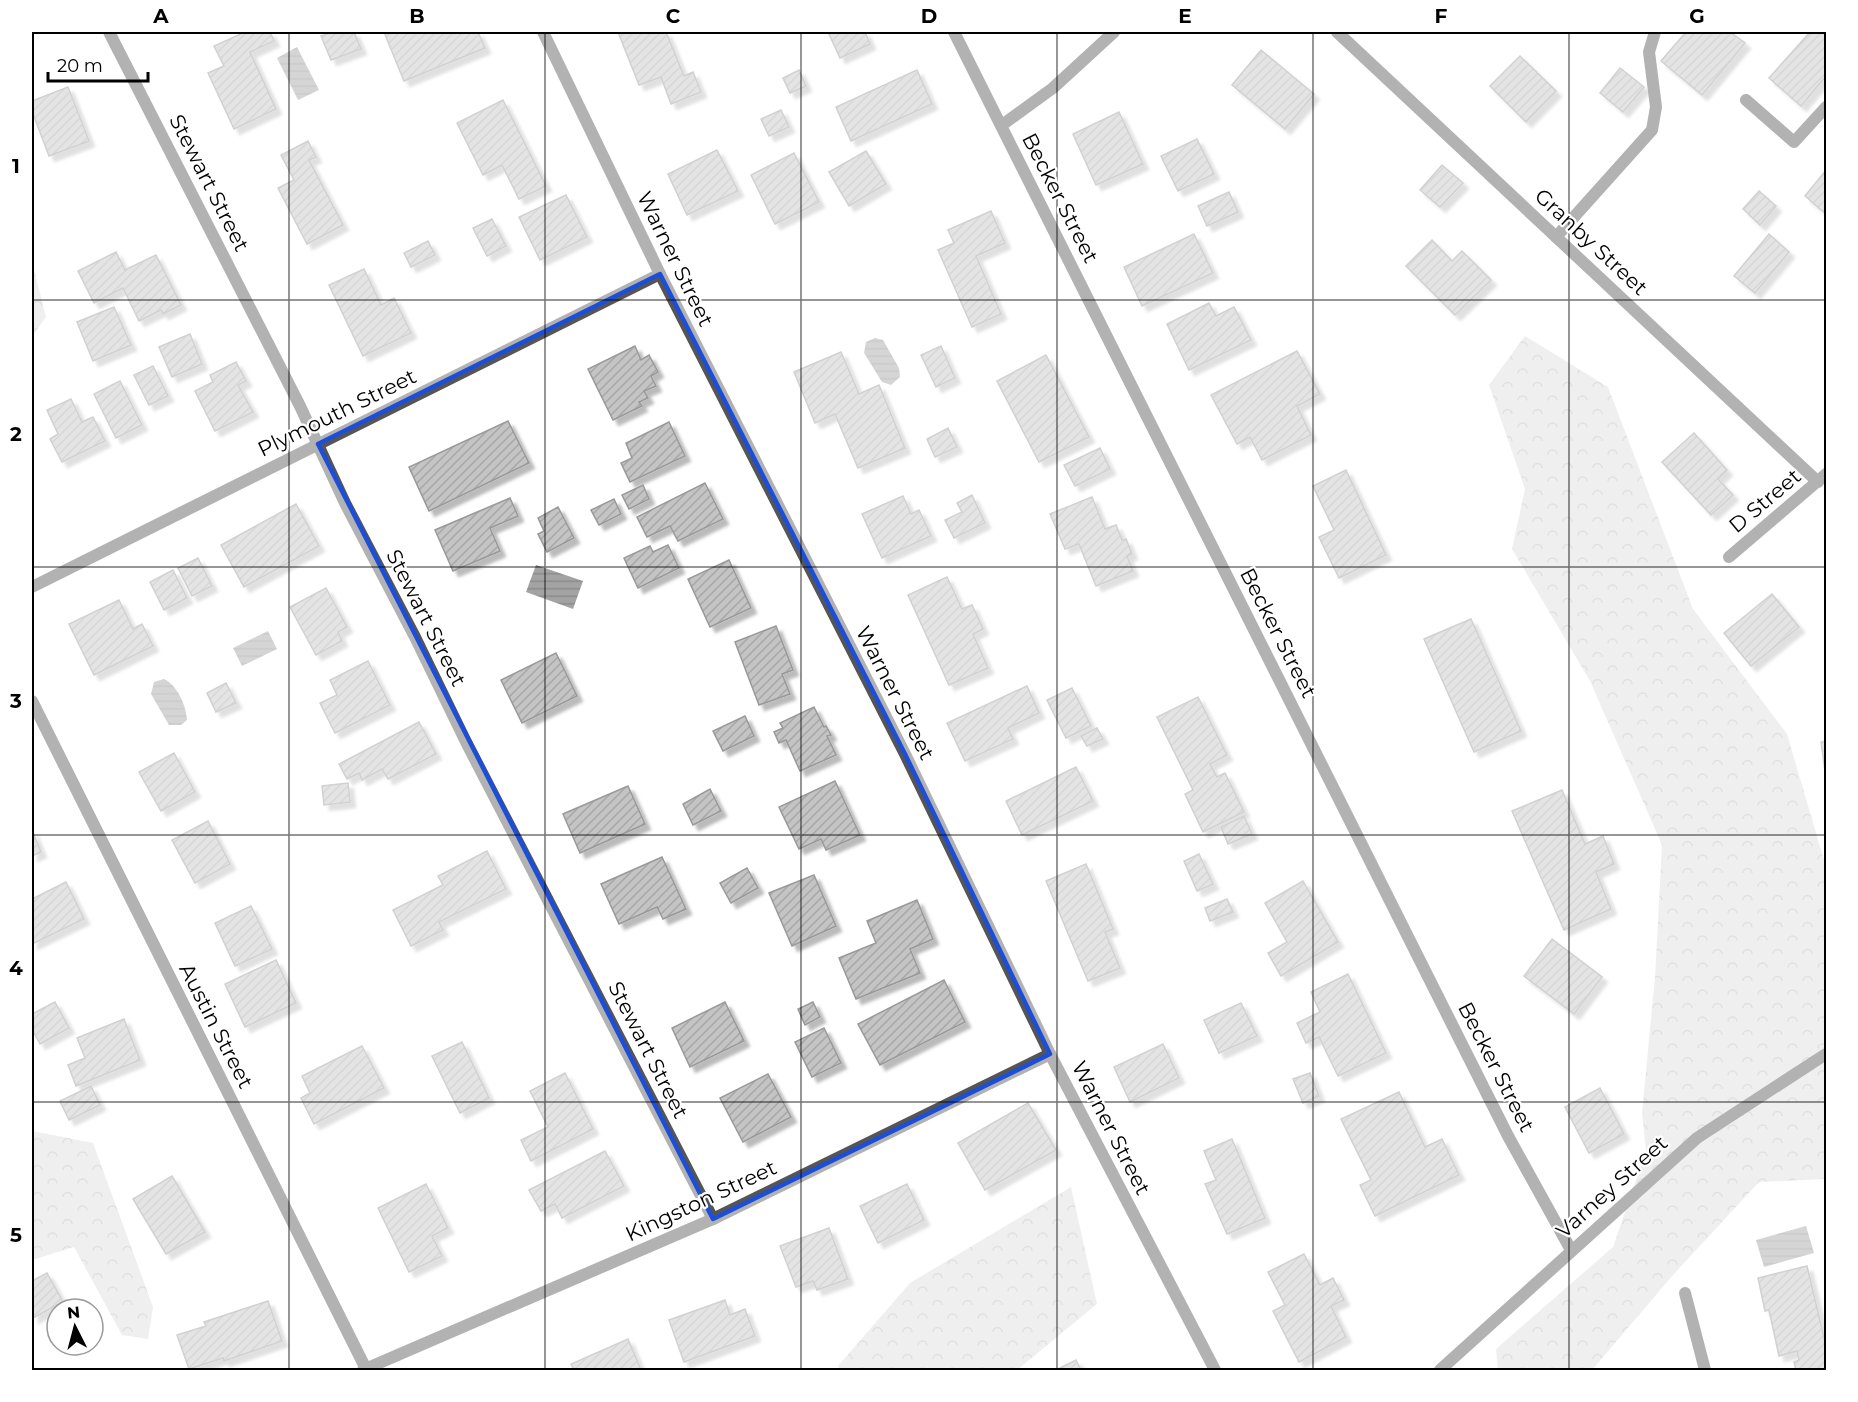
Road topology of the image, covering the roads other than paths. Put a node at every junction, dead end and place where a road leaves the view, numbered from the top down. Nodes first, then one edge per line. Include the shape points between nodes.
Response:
1 (110, 32) edge
2 (543, 32) edge
3 (954, 32) edge
4 (1114, 32) edge
5 (1337, 32) edge
6 (1655, 32) edge
7 (1746, 100) dead end
8 (1827, 107) edge
9 (1002, 125) junction
10 (1556, 237) junction
11 (660, 274) junction
12 (318, 444) junction
13 (1822, 478) edge
14 (1729, 557) dead end
15 (32, 587) edge
16 (32, 701) edge
17 (1050, 1054) junction
18 (1827, 1054) edge
19 (713, 1219) junction
20 (1571, 1250) junction
21 (1685, 1293) dead end
22 (364, 1370) edge
23 (1215, 1371) edge
24 (1440, 1371) edge
25 (1706, 1371) edge

1 - 12 street, Stewart Street
2 - 11 street, Warner Street
3 - 9 street, Becker Street
4 - 9 street via 1053,88
5 - 10 street, Granby Street
6 - 10 street via 1650,52 1656,107 1652,130
7 - 8 street via 1794,142
9 - 20 street, Becker Street via 1508,1136
10 - 13 street, Granby Street
11 - 12 street, Plymouth Street
11 - 17 street, Warner Street via 904,754
12 - 15 street, Plymouth Street
12 - 19 street, Stewart Street via 466,742
13 - 14 street, D Street
16 - 22 street, Austin Street
17 - 19 street, Kingston Street
17 - 23 street, Warner Street
18 - 20 street, Varney Street via 1697,1138
19 - 22 street, Kingston Street
20 - 24 street, Varney Street
21 - 25 street

